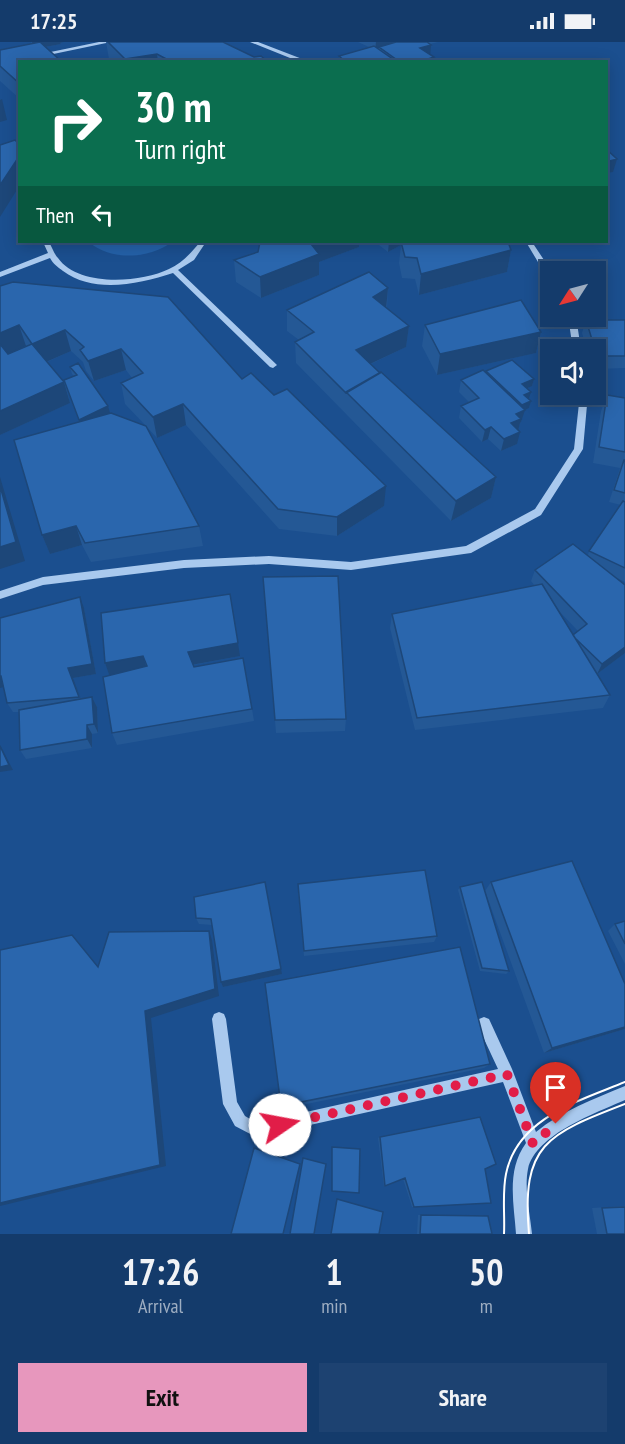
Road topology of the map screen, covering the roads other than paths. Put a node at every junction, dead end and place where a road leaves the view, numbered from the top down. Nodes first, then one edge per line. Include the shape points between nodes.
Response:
1 (108, 42) edge
2 (253, 42) edge
3 (33, 56) edge
4 (302, 60) edge
5 (46, 243) edge
6 (203, 243) edge
7 (531, 243) edge
8 (50, 255) junction
9 (542, 261) edge
10 (174, 270) junction
11 (0, 275) edge
12 (273, 364) dead end
13 (583, 405) edge
14 (0, 595) edge
15 (219, 1019) dead end
16 (484, 1024) dead end
17 (507, 1074) junction
18 (625, 1093) edge
19 (533, 1144) junction
20 (524, 1234) edge

1 - 3 street
2 - 4 street
5 - 8 street
6 - 10 street via 187,262
7 - 9 street
8 - 10 street via 63,269 112,283 141,280
8 - 11 street
10 - 12 street
13 - 14 street via 578,449 538,512 468,550 351,566 269,560 184,564 44,581
15 - 17 street via 230,1104 240,1121 256,1130
16 - 17 street
17 - 19 street
18 - 19 street via 556,1124
19 - 20 street via 520,1168

